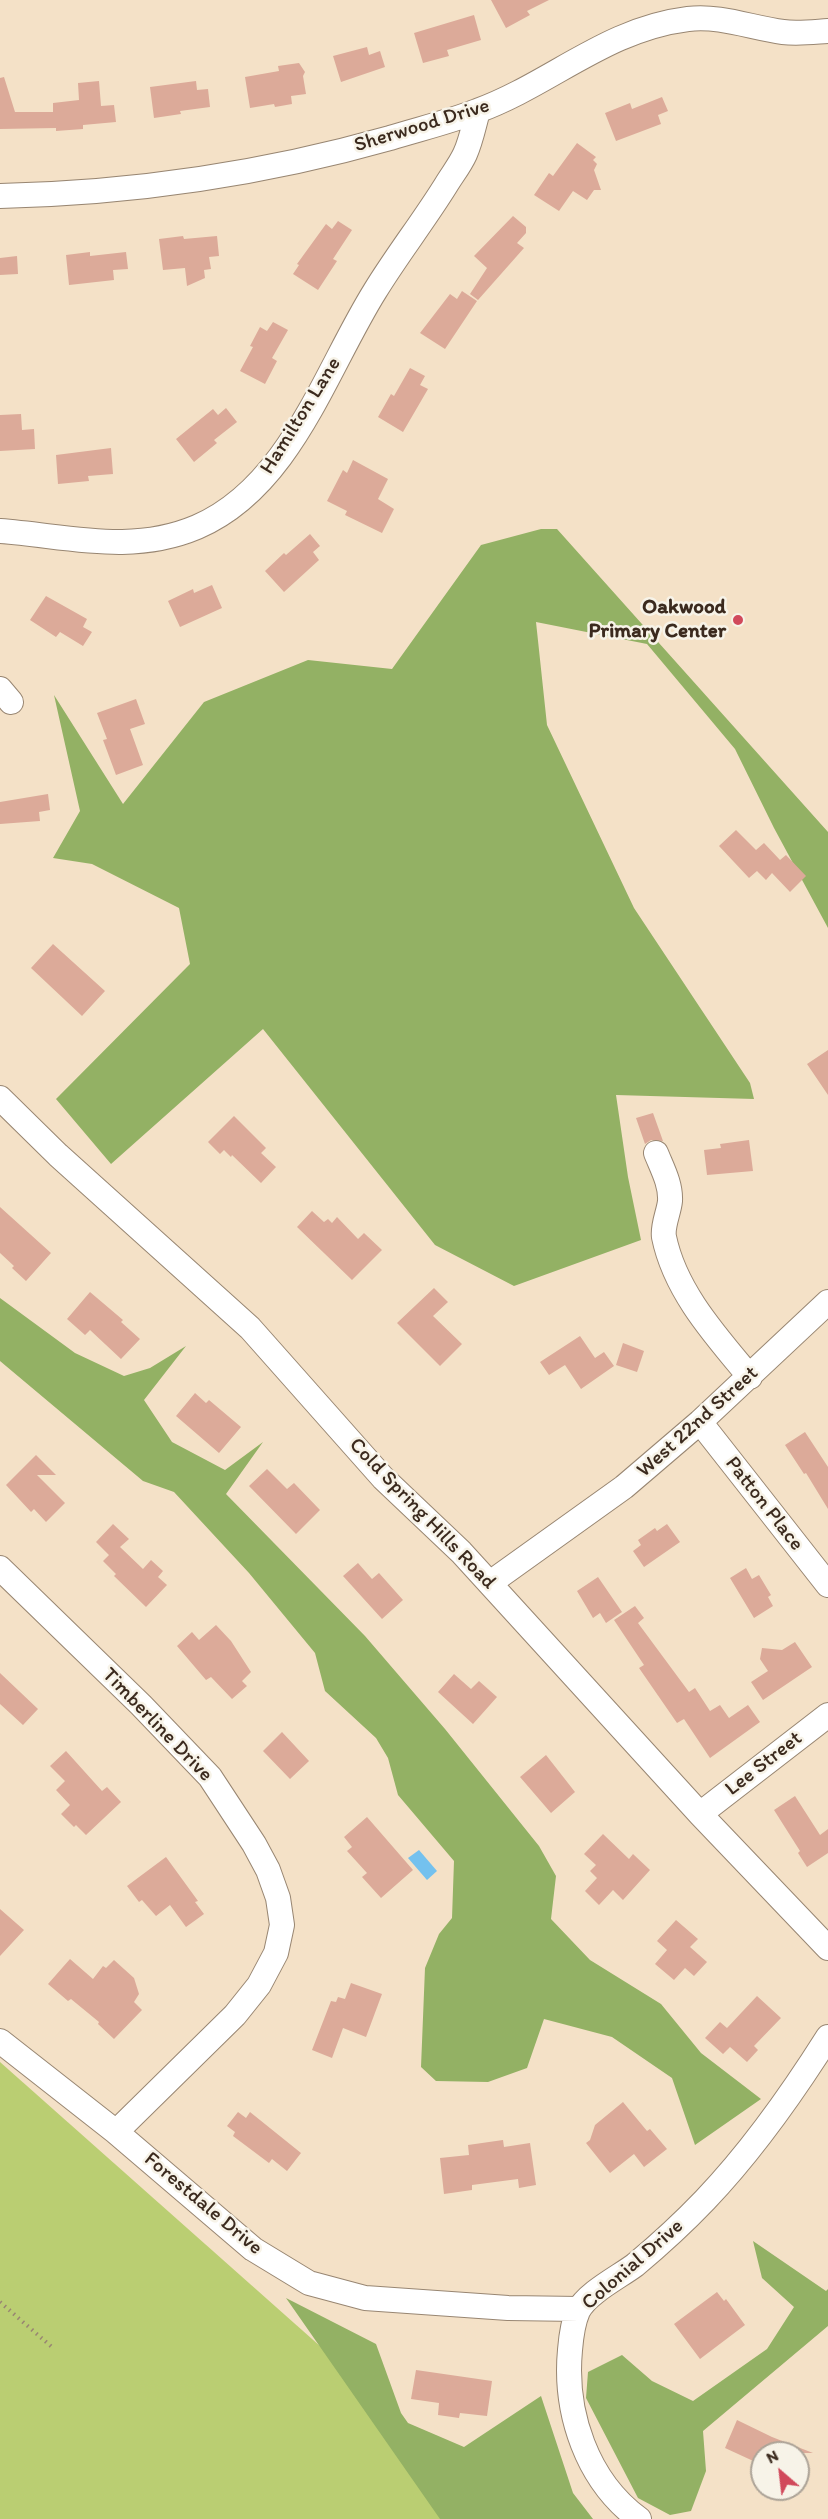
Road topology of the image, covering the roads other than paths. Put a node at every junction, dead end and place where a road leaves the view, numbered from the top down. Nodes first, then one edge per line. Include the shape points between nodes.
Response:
1 (828, 31) edge
2 (478, 111) junction
3 (0, 196) edge
4 (0, 531) edge
5 (0, 1098) edge
6 (656, 1153) dead end
7 (828, 1302) edge
8 (750, 1377) junction
9 (700, 1422) junction
10 (0, 1568) edge
11 (490, 1583) junction
12 (828, 1585) edge
13 (828, 1714) edge
14 (700, 1814) junction
15 (828, 1948) edge
16 (828, 2037) edge
17 (0, 2041) edge
18 (116, 2132) junction
19 (579, 2309) junction
20 (639, 2519) edge

1 - 2 street, Sherwood Drive via 784,32 739,22 689,19 631,33
2 - 3 street, Sherwood Drive via 358,147 254,171 109,190
2 - 4 street, Hamilton Lane via 465,154 375,291 279,459 245,496 197,526 163,537 123,543 69,541
5 - 11 street, Cold Spring Hills Road via 250,1328 383,1478
6 - 8 street via 668,1181 670,1200 664,1234 676,1276
7 - 8 street, West 22nd Street
8 - 9 street, West 22nd Street
9 - 11 street, West 22nd Street via 624,1487
9 - 12 street, Patton Place
10 - 18 street, Timberline Drive via 210,1777 254,1844 278,1898 282,1925 276,1953 259,1985 235,2015
11 - 14 street, Cold Spring Hills Road
13 - 14 street, Lee Street
14 - 15 street, Cold Spring Hills Road
16 - 19 street, Colonial Drive via 792,2091 706,2199
17 - 18 street, Forestdale Drive
18 - 19 street, Forestdale Drive via 253,2249 309,2283 365,2298
19 - 20 street, Colonial Drive via 568,2366 575,2423 592,2466 622,2507

